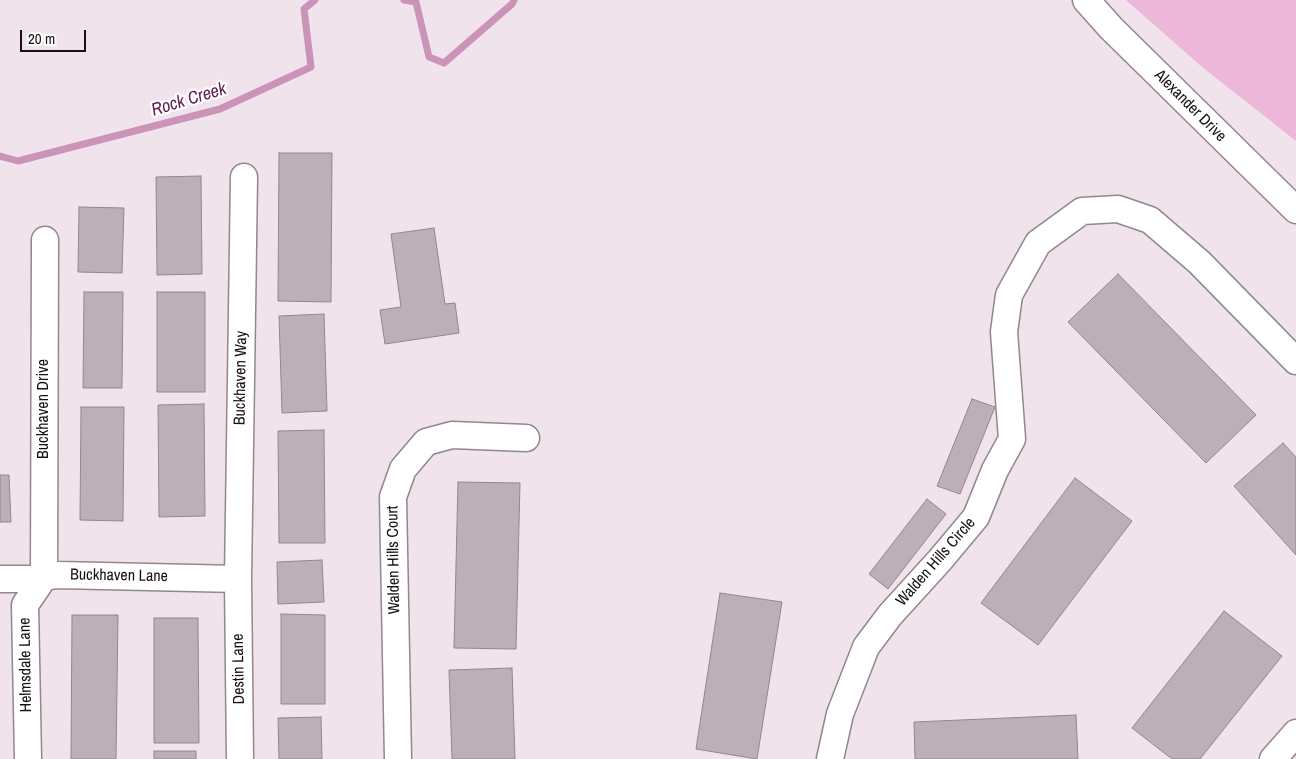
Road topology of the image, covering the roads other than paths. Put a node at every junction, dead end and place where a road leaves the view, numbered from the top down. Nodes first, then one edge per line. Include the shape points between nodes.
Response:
1 (1086, 0) edge
2 (244, 177) dead end
3 (1296, 210) edge
4 (45, 240) dead end
5 (1296, 361) edge
6 (526, 438) dead end
7 (44, 577) junction
8 (0, 579) edge
9 (238, 579) junction
10 (1296, 733) edge
11 (28, 759) edge
12 (240, 759) edge
13 (398, 759) edge
14 (830, 759) edge
15 (1273, 759) edge

1 - 3 street, Alexander Drive
2 - 9 street, Buckhaven Way
4 - 7 street, Buckhaven Drive
5 - 14 street, Walden Hills Circle via 1199,262 1150,220 1118,209 1082,211 1038,243 1010,295 1004,332 1012,439 976,517 866,646 840,714
6 - 13 street, Walden Hills Court via 452,435 426,442 404,469 393,497
7 - 8 street, Buckhaven Lane
7 - 9 street, Buckhaven Lane
7 - 11 street, Helmsdale Lane via 25,605
9 - 12 street, Destin Lane
10 - 15 street

